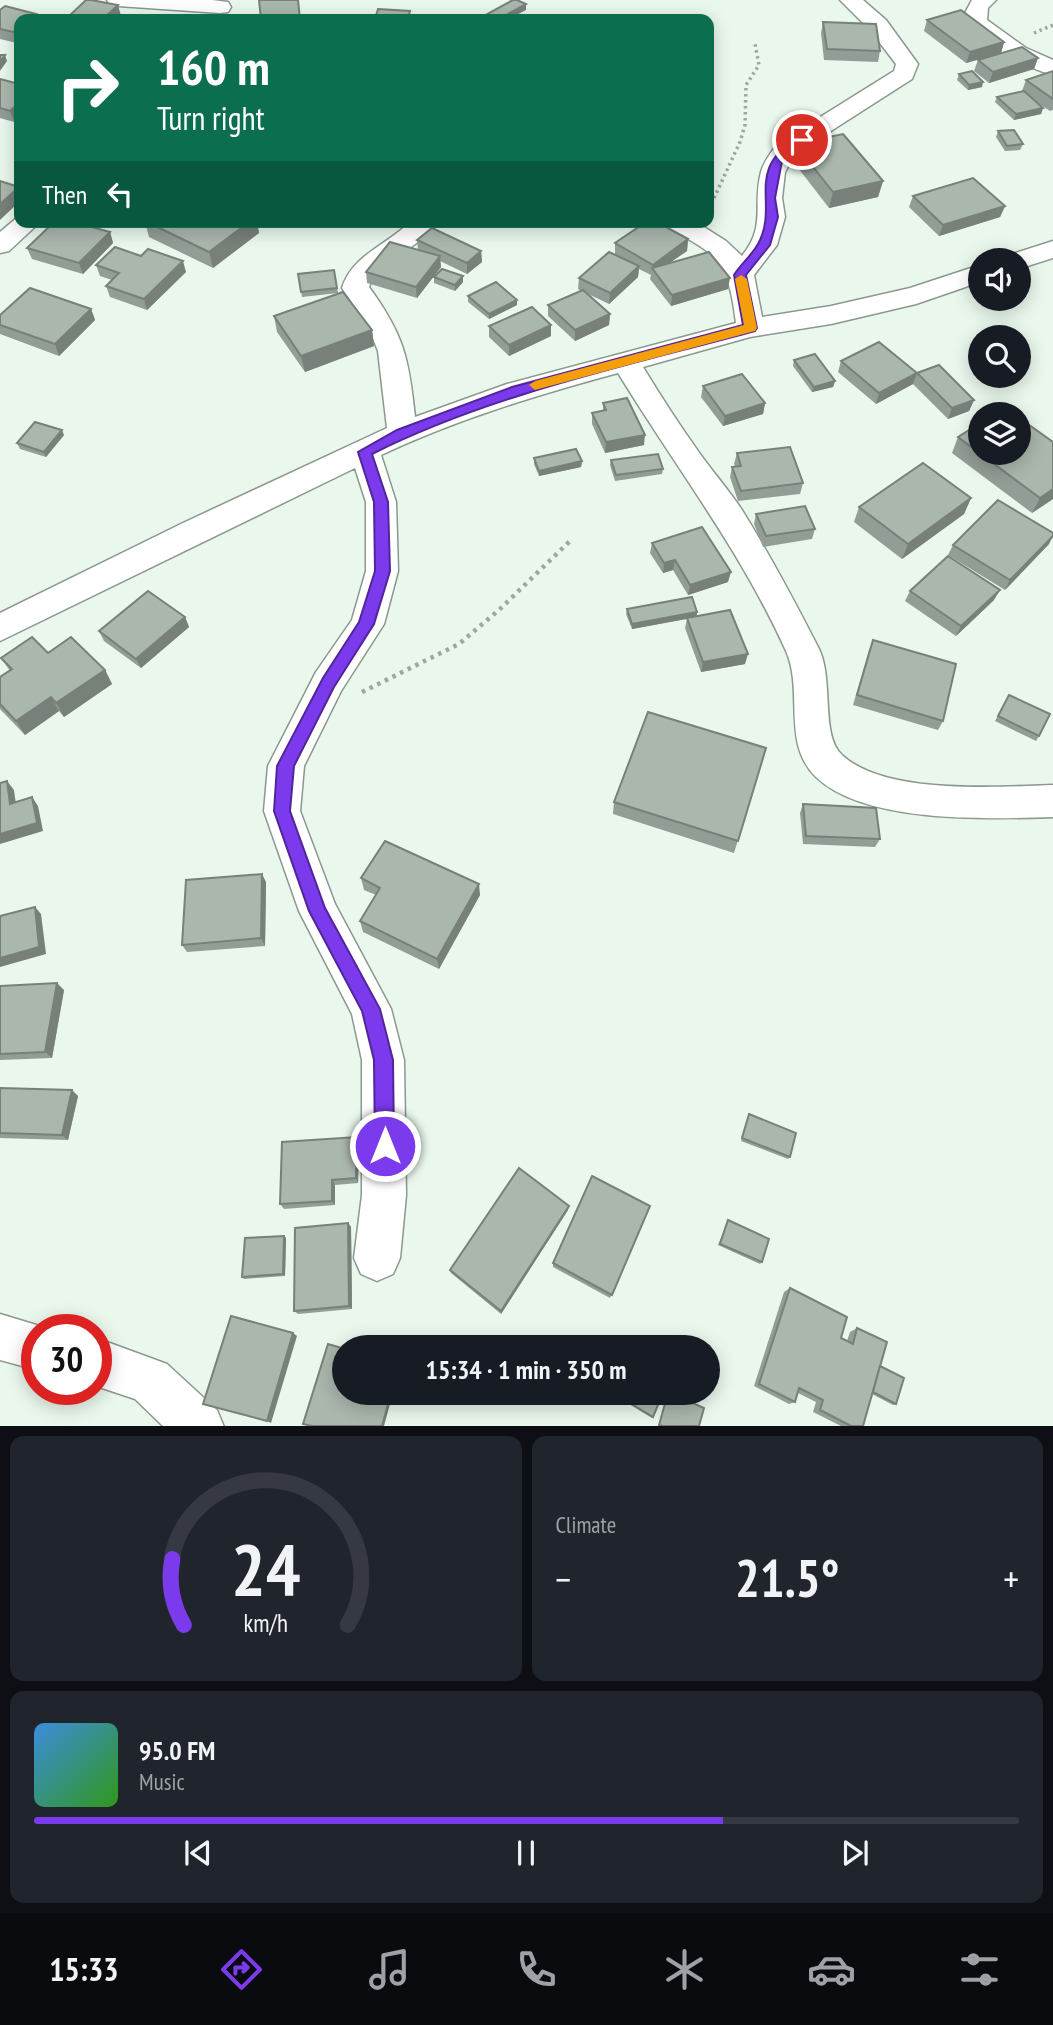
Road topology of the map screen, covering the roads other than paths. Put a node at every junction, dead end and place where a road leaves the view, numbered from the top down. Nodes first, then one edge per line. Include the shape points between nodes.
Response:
1 (118, 0) edge
2 (851, 0) edge
3 (985, 0) edge
4 (219, 9) edge
5 (1053, 68) edge
6 (20, 228) edge
7 (419, 228) edge
8 (688, 228) edge
9 (0, 245) edge
10 (1053, 249) edge
11 (1031, 257) edge
12 (740, 275) junction
13 (968, 277) edge
14 (750, 328) junction
15 (624, 360) junction
16 (402, 433) junction
17 (365, 452) junction
18 (0, 628) edge
19 (1053, 801) edge
20 (377, 1258) dead end
21 (0, 1337) edge
22 (21, 1343) edge
23 (112, 1368) edge
24 (200, 1426) edge

1 - 4 street
2 - 12 street via 894,45 907,64 904,74 781,155 773,172 772,217 764,245
3 - 5 street via 975,12 977,23 1018,53
6 - 9 street
7 - 16 street via 366,266 355,288 388,340
8 - 12 street via 710,242
10 - 11 street
12 - 14 street
13 - 14 street via 904,298
14 - 15 street
15 - 16 street via 517,390
15 - 19 street via 730,517 806,657 814,689 812,727 824,762 856,783 891,795 996,803
16 - 17 street
17 - 18 street
17 - 20 street via 381,502 383,571 366,624 308,719 286,766 282,811 318,911 370,1009 383,1060 384,1195
21 - 22 street
23 - 24 street via 150,1381

